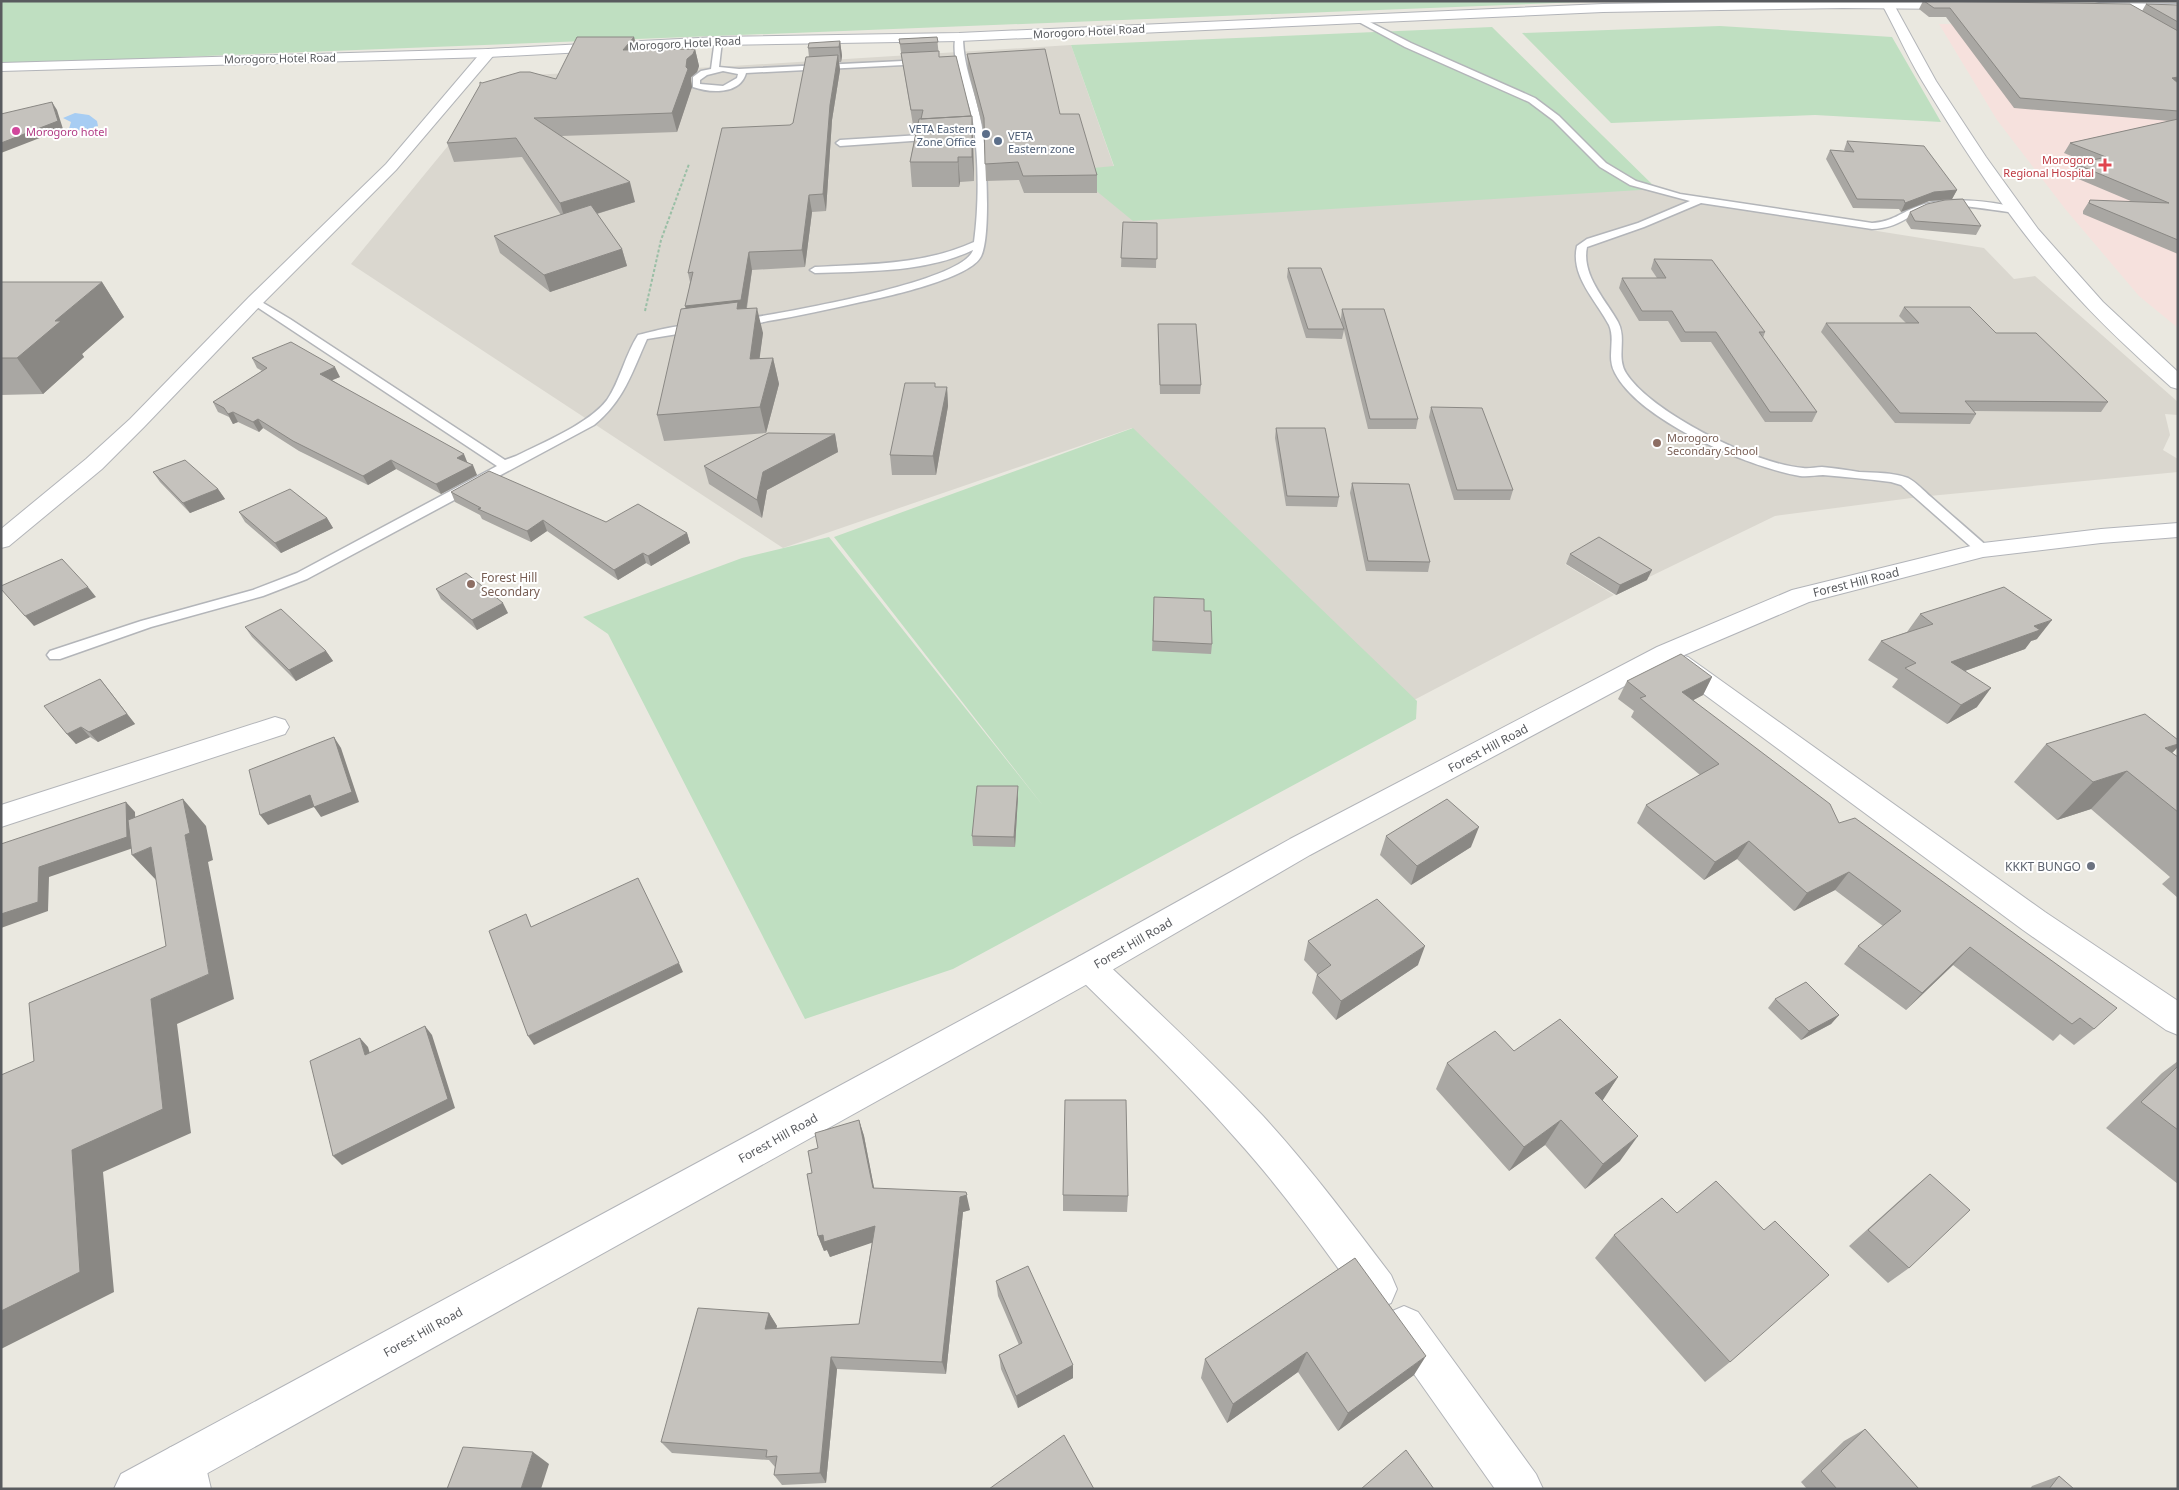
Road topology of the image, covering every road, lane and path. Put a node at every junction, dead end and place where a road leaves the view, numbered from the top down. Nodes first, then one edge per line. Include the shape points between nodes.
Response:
1 (1886, 2) edge
2 (1976, 5) edge
3 (2085, 7) edge
4 (2124, 8) junction
5 (2178, 8) edge
6 (2139, 17) edge
7 (1360, 19) junction
8 (959, 37) junction
9 (718, 41) junction
10 (488, 53) junction
11 (931, 62) edge
12 (1, 67) edge
13 (715, 70) junction
14 (739, 71) junction
15 (950, 137) edge
16 (840, 143) dead end
17 (689, 164) dead end
18 (1702, 200) junction
19 (2016, 210) junction
20 (981, 232) junction
21 (815, 270) dead end
22 (255, 301) junction
23 (728, 325) edge
24 (709, 327) edge
25 (642, 337) junction
26 (2178, 383) edge
27 (522, 458) junction
28 (2178, 530) edge
29 (1, 541) edge
30 (1984, 550) junction
31 (1666, 653) junction
32 (55, 655) dead end
33 (275, 727) dead end
34 (1, 816) edge
35 (1089, 968) junction
36 (2178, 1020) edge
37 (187, 1476) edge
38 (136, 1489) edge
39 (1522, 1489) edge

1 - 2 street, Morogoro Hotel Road
1 - 7 street, Morogoro Hotel Road via 1603,8
1 - 19 street via 1928,79
3 - 4 street
4 - 5 street
4 - 6 lane
7 - 8 street, Morogoro Hotel Road
7 - 18 lane via 1408,45 1532,100 1618,176 1661,192
8 - 9 street, Morogoro Hotel Road
8 - 20 lane via 955,61 974,135
9 - 10 street, Morogoro Hotel Road
9 - 13 lane
10 - 12 street, Morogoro Hotel Road
10 - 22 street via 391,167
11 - 14 lane
13 - 14 lane
13 - 14 lane via 698,77 696,85 709,88 729,86 742,78
15 - 16 lane
17 - 25 path via 661,240 643,318
18 - 19 lane via 1879,227 1894,224 1930,206
18 - 30 lane via 1641,225 1590,241 1580,249 1579,255 1589,281 1619,335 1615,360 1621,374 1639,395 1668,416 1749,457 1804,472 1884,476 1906,482
19 - 26 street via 2071,279
20 - 21 lane via 979,244 957,254 892,265
20 - 23 lane via 974,261 950,274 832,305
22 - 27 lane via 431,420 504,465
22 - 29 street via 94,464
24 - 25 lane
25 - 27 lane via 616,394 604,411 590,422
27 - 32 lane via 302,576 258,593 146,624
28 - 30 street, Forest Hill Road
30 - 31 street, Forest Hill Road via 1801,596
31 - 35 street, Forest Hill Road via 1300,847
31 - 36 street via 2034,921
33 - 34 street
35 - 37 street, Forest Hill Road
35 - 39 street via 1244,1122 1319,1211
37 - 38 street, Forest Hill Road

